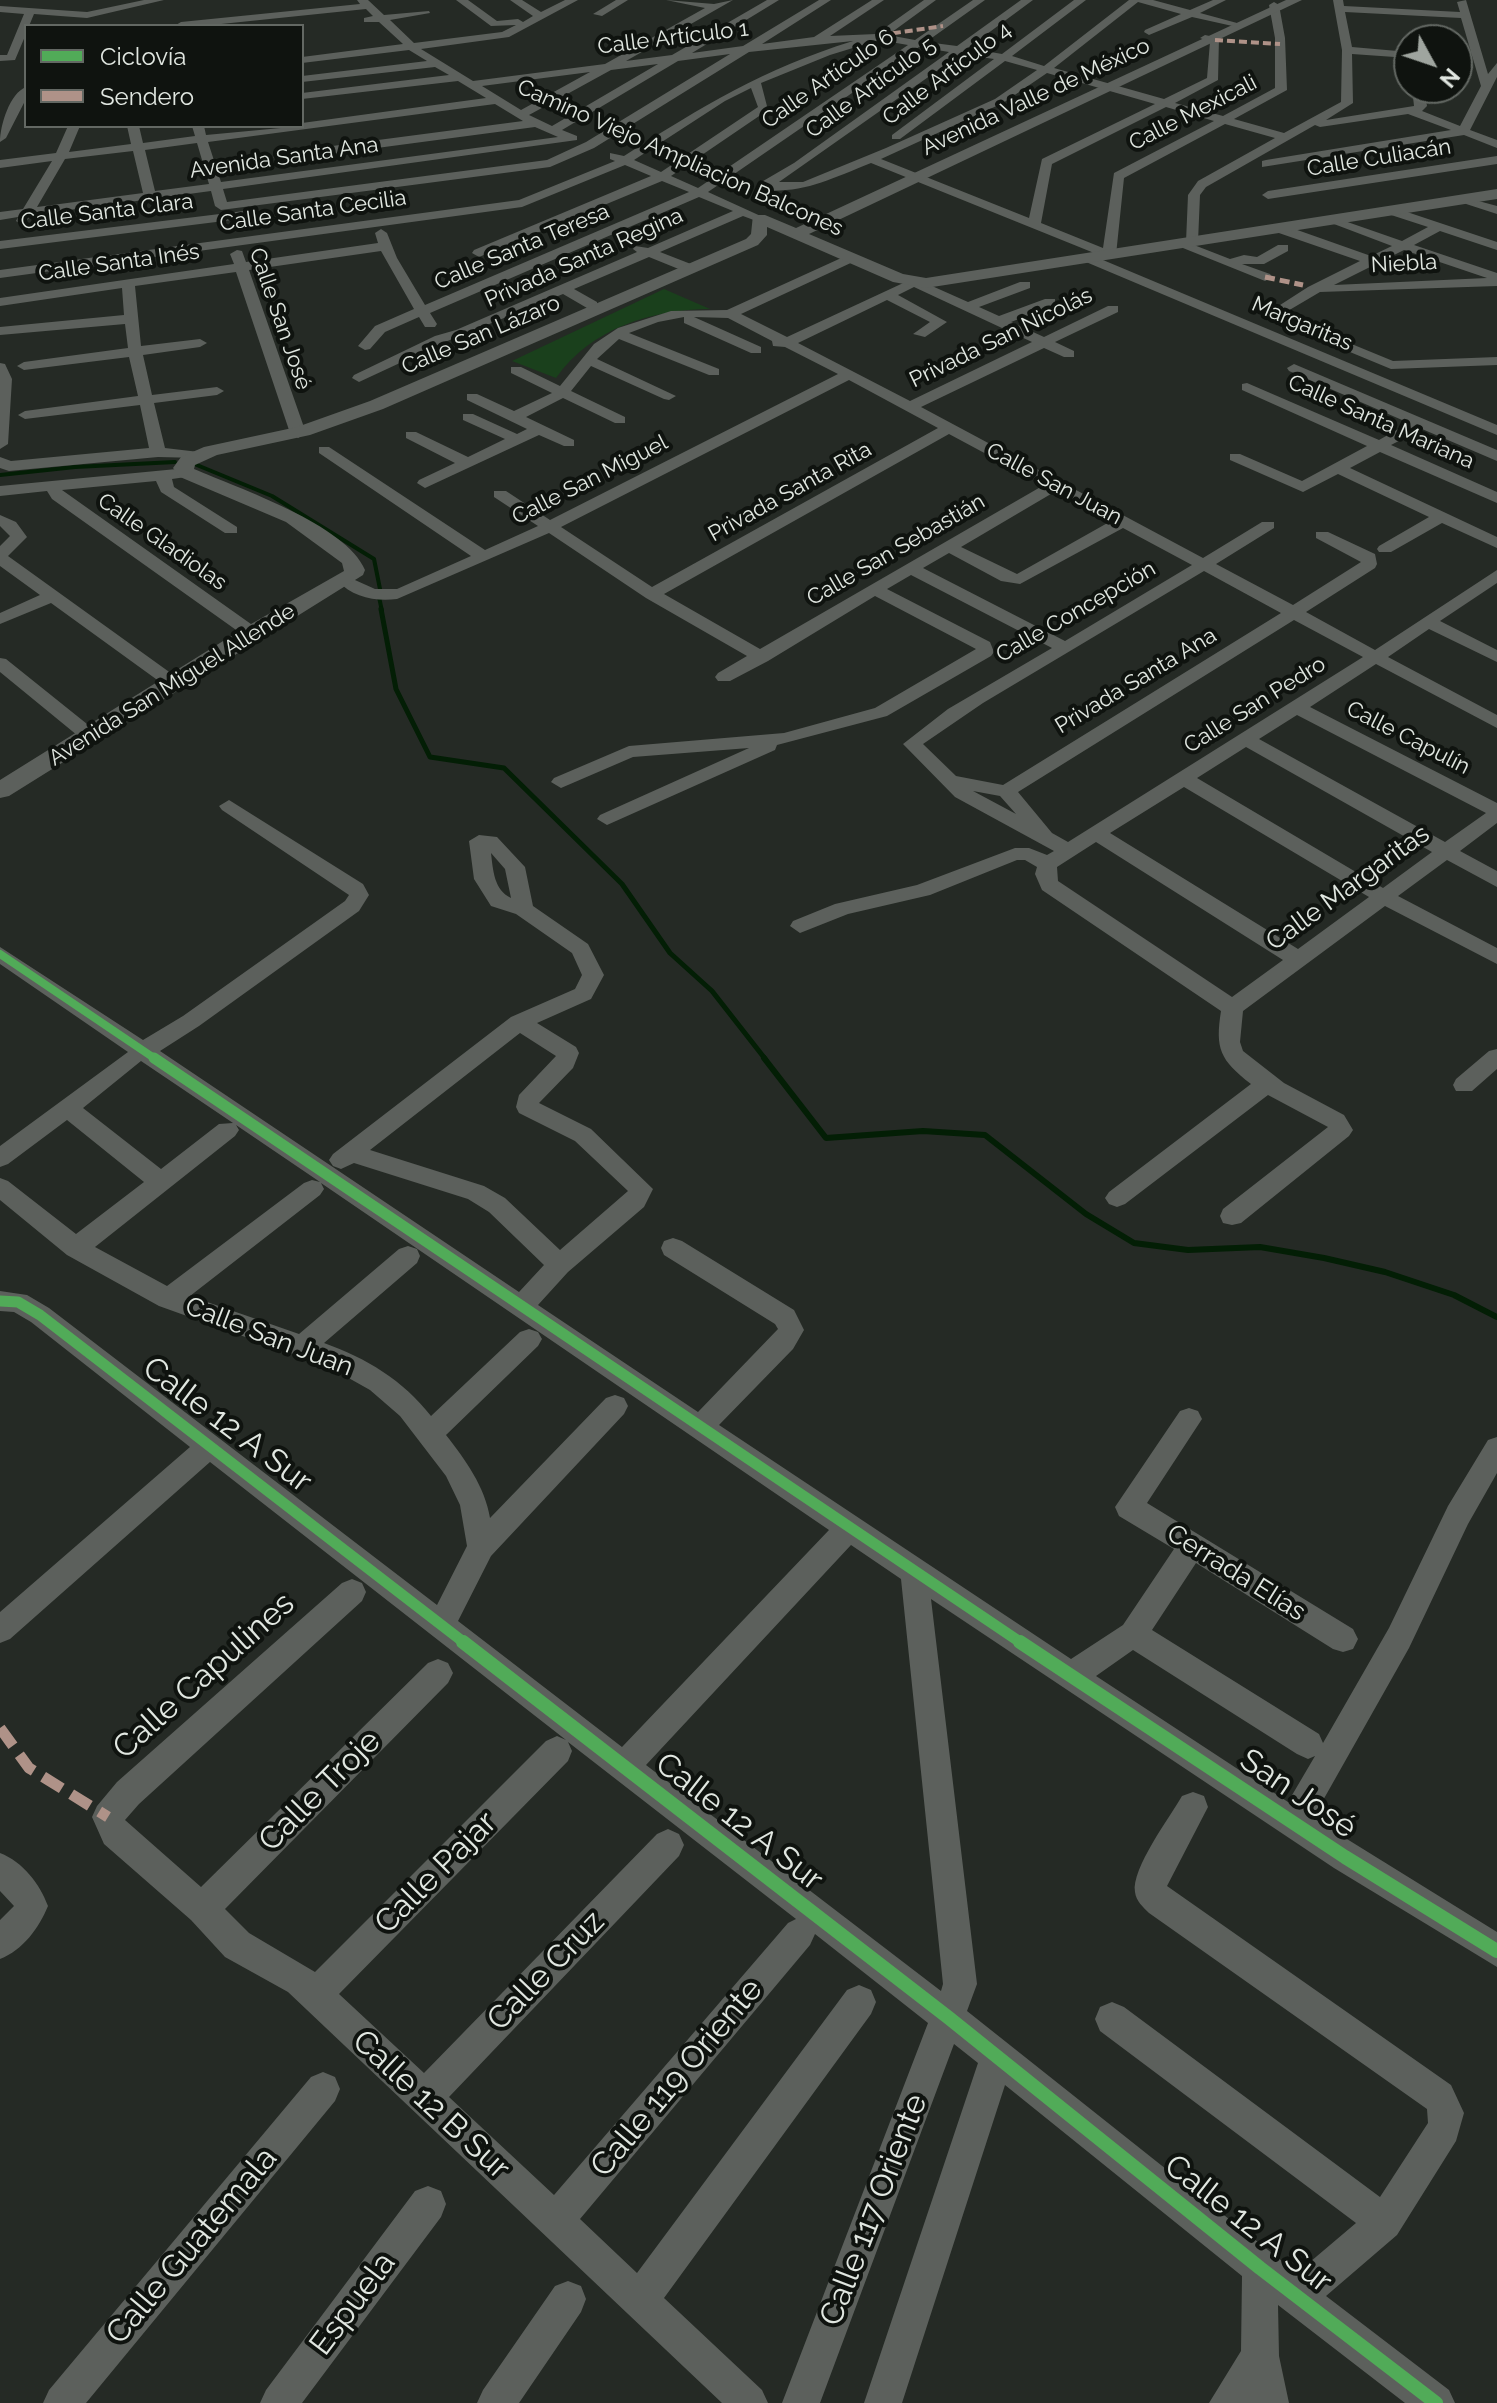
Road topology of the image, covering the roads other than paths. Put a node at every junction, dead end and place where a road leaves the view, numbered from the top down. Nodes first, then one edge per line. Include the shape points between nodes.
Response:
1 (97, 0) edge
2 (309, 0) edge
3 (408, 0) edge
4 (461, 0) edge
5 (515, 0) edge
6 (573, 0) edge
7 (623, 0) edge
8 (728, 0) edge
9 (774, 0) edge
10 (826, 0) edge
11 (879, 0) edge
12 (931, 0) edge
13 (1081, 0) edge
14 (1138, 0) edge
15 (1221, 0) edge
16 (1296, 0) edge
17 (1461, 0) edge
18 (983, 1) edge
19 (1005, 1) edge
20 (1025, 1) edge
21 (671, 2) edge
22 (1163, 2) edge
23 (365, 3) edge
24 (141, 4) junction
25 (1338, 4) edge
26 (1278, 5) edge
27 (1401, 6) edge
28 (716, 7) junction
29 (0, 9) edge
30 (317, 10) junction
31 (30, 12) junction
32 (172, 13) edge
33 (425, 13) junction
34 (598, 14) dead end
35 (1192, 14) junction
36 (1465, 15) junction
37 (230, 18) edge
38 (538, 18) junction
39 (380, 19) junction
40 (71, 21) edge
41 (349, 22) dead end
42 (438, 23) dead end
43 (1468, 24) edge
44 (1233, 25) junction
45 (943, 26) junction
46 (450, 32) dead end
47 (1149, 32) dead end
48 (396, 34) junction
49 (380, 36) dead end
50 (879, 37) junction
51 (893, 39) junction
52 (1209, 39) junction
53 (1473, 39) edge
54 (1486, 39) dead end
55 (820, 40) junction
56 (463, 41) junction
57 (918, 42) junction
58 (1473, 42) edge
59 (844, 47) junction
60 (413, 48) junction
61 (959, 49) junction
62 (746, 50) junction
63 (1347, 50) junction
64 (1393, 54) edge
65 (1002, 57) junction
66 (6, 58) edge
67 (304, 60) edge
68 (674, 60) junction
69 (438, 63) junction
70 (1497, 66) edge
71 (610, 67) junction
72 (1048, 68) junction
73 (304, 79) edge
74 (1082, 79) junction
75 (467, 80) junction
76 (755, 83) junction
77 (1054, 84) dead end
78 (1485, 84) junction
79 (1104, 86) junction
80 (1040, 87) dead end
81 (21, 91) edge
82 (1012, 92) junction
83 (432, 95) dead end
84 (304, 96) edge
85 (497, 100) junction
86 (389, 104) dead end
87 (1166, 104) junction
88 (1421, 104) edge
89 (449, 108) junction
90 (1411, 111) junction
91 (397, 115) junction
92 (521, 115) junction
93 (331, 118) junction
94 (1225, 121) junction
95 (304, 122) edge
96 (537, 123) junction
97 (1308, 126) junction
98 (73, 128) edge
99 (134, 128) edge
100 (265, 129) edge
101 (553, 130) junction
102 (478, 131) junction
103 (201, 132) edge
104 (760, 132) junction
105 (1463, 132) junction
106 (0, 138) edge
107 (573, 138) junction
108 (1287, 138) junction
109 (413, 139) junction
110 (1497, 144) edge
111 (590, 145) junction
112 (139, 147) junction
113 (346, 147) junction
114 (1268, 148) junction
115 (890, 151) junction
116 (61, 156) junction
117 (279, 157) junction
118 (871, 159) junction
119 (1497, 160) edge
120 (625, 161) junction
121 (745, 161) junction
122 (0, 164) edge
123 (760, 164) dead end
124 (1266, 164) junction
125 (775, 167) dead end
126 (790, 171) junction
127 (663, 176) junction
128 (911, 176) junction
129 (291, 177) junction
130 (767, 184) junction
131 (219, 188) junction
132 (700, 192) junction
133 (423, 193) dead end
134 (1497, 194) edge
135 (150, 197) junction
136 (1464, 199) junction
137 (522, 203) junction
138 (364, 205) junction
139 (751, 208) junction
140 (1497, 210) edge
141 (1392, 211) junction
142 (29, 212) junction
143 (222, 212) junction
144 (0, 216) edge
145 (1271, 216) junction
146 (564, 218) junction
147 (1332, 221) junction
148 (1034, 225) junction
149 (1439, 227) junction
150 (792, 232) junction
151 (612, 238) junction
152 (55, 239) junction
153 (18, 242) junction
154 (231, 243) junction
155 (1185, 243) junction
156 (0, 245) edge
157 (1403, 245) junction
158 (386, 246) junction
159 (1497, 246) edge
160 (1283, 248) dead end
161 (639, 249) junction
162 (479, 253) dead end
163 (1109, 255) junction
164 (850, 258) junction
165 (1091, 259) junction
166 (1259, 261) junction
167 (1368, 262) junction
168 (1229, 263) junction
169 (61, 266) junction
170 (1282, 266) dead end
171 (243, 267) junction
172 (691, 269) junction
173 (1210, 273) dead end
174 (0, 274) edge
175 (1265, 277) dead end
176 (1497, 280) edge
177 (914, 282) junction
178 (128, 284) junction
179 (1025, 285) dead end
180 (1424, 285) junction
181 (563, 288) junction
182 (1313, 290) junction
183 (72, 292) junction
184 (887, 295) junction
185 (0, 302) edge
186 (1050, 302) dead end
187 (592, 305) dead end
188 (967, 307) junction
189 (1113, 309) dead end
190 (421, 311) junction
191 (680, 314) junction
192 (723, 315) junction
193 (130, 319) junction
194 (997, 322) junction
195 (0, 331) edge
196 (620, 334) junction
197 (920, 334) dead end
198 (440, 339) junction
199 (1039, 342) junction
200 (200, 343) dead end
201 (787, 343) junction
202 (365, 346) dead end
203 (756, 350) dead end
204 (135, 352) junction
205 (1069, 354) dead end
206 (588, 360) junction
207 (1497, 361) edge
208 (24, 366) dead end
209 (0, 367) edge
210 (1294, 368) dead end
211 (516, 370) dead end
212 (714, 372) dead end
213 (849, 374) junction
214 (359, 378) dead end
215 (1247, 387) dead end
216 (217, 391) dead end
217 (562, 392) junction
218 (669, 396) dead end
219 (472, 397) dead end
220 (2, 400) edge
221 (144, 400) junction
222 (908, 407) junction
223 (25, 415) dead end
224 (468, 417) dead end
225 (514, 417) junction
226 (620, 420) dead end
227 (1421, 423) junction
228 (949, 428) junction
229 (539, 429) junction
230 (1497, 430) edge
231 (298, 433) junction
232 (411, 435) dead end
233 (517, 439) junction
234 (569, 443) dead end
235 (0, 444) edge
236 (1380, 446) junction
237 (324, 450) dead end
238 (158, 452) junction
239 (1497, 456) edge
240 (1235, 457) dead end
241 (0, 462) edge
242 (466, 462) junction
243 (188, 463) junction
244 (1339, 469) junction
245 (162, 474) junction
246 (425, 483) dead end
247 (52, 485) junction
248 (1055, 485) junction
249 (0, 491) edge
250 (500, 494) dead end
251 (1497, 498) edge
252 (1441, 517) junction
253 (0, 520) edge
254 (1123, 521) junction
255 (1268, 525) dead end
256 (549, 527) junction
257 (1497, 527) edge
258 (231, 530) dead end
259 (1322, 535) dead end
260 (1489, 540) edge
261 (947, 546) junction
262 (1385, 549) dead end
263 (0, 557) edge
264 (484, 557) junction
265 (1203, 564) junction
266 (910, 568) junction
267 (346, 581) junction
268 (1494, 582) edge
269 (874, 589) junction
270 (652, 594) junction
271 (52, 596) junction
272 (1293, 615) junction
273 (0, 619) edge
274 (1428, 622) junction
275 (252, 633) junction
276 (1066, 648) junction
277 (762, 657) junction
278 (1376, 657) junction
279 (1497, 657) edge
280 (0, 663) edge
281 (724, 677) dead end
282 (173, 683) junction
283 (1296, 707) junction
284 (1497, 722) edge
285 (90, 736) junction
286 (785, 739) junction
287 (1245, 739) junction
288 (1183, 778) junction
289 (953, 781) junction
290 (561, 782) dead end
291 (0, 791) edge
292 (1006, 791) junction
293 (229, 806) dead end
294 (1497, 813) edge
295 (607, 819) dead end
296 (1008, 820) junction
297 (1097, 834) junction
298 (1060, 847) junction
299 (1448, 851) junction
300 (1047, 872) junction
301 (1497, 880) edge
302 (1382, 896) junction
303 (523, 909) dead end
304 (800, 926) dead end
305 (0, 954) edge
306 (1497, 957) edge
307 (1298, 959) junction
308 (1232, 1008) junction
309 (519, 1022) junction
310 (137, 1055) junction
311 (1497, 1057) edge
312 (1268, 1083) junction
313 (1464, 1085) dead end
314 (66, 1107) junction
315 (227, 1130) dead end
316 (350, 1153) junction
317 (0, 1158) edge
318 (160, 1181) junction
319 (317, 1181) junction
320 (0, 1187) edge
321 (1117, 1198) dead end
322 (1232, 1216) dead end
323 (76, 1248) junction
324 (673, 1248) dead end
325 (408, 1256) dead end
326 (559, 1265) junction
327 (168, 1299) junction
328 (0, 1301) edge
329 (521, 1307) junction
330 (529, 1339) dead end
331 (304, 1345) junction
332 (615, 1406) dead end
333 (1189, 1419) dead end
334 (700, 1427) junction
335 (431, 1432) junction
336 (210, 1446) junction
337 (1497, 1448) edge
338 (850, 1527) junction
339 (1192, 1546) junction
340 (481, 1547) junction
341 (914, 1572) junction
342 (352, 1592) dead end
343 (441, 1625) junction
344 (0, 1630) edge
345 (1133, 1634) junction
346 (1343, 1639) dead end
347 (438, 1673) dead end
348 (1072, 1675) junction
349 (1308, 1744) dead end
350 (557, 1751) dead end
351 (624, 1766) junction
352 (1193, 1807) dead end
353 (108, 1817) joint
354 (1294, 1822) junction
355 (668, 1845) dead end
356 (0, 1869) edge
357 (202, 1909) junction
358 (799, 1934) dead end
359 (0, 1943) edge
360 (1497, 1951) edge
361 (315, 1995) junction
362 (859, 2002) dead end
363 (949, 2018) junction
364 (1112, 2019) dead end
365 (997, 2057) junction
366 (323, 2089) dead end
367 (424, 2098) junction
368 (428, 2204) dead end
369 (555, 2221) junction
370 (1384, 2222) junction
371 (1260, 2268) junction
372 (1297, 2297) junction
373 (568, 2299) dead end
374 (639, 2301) junction
375 (1260, 2356) junction
376 (62, 2403) edge
377 (279, 2403) edge
378 (496, 2403) edge
379 (749, 2403) edge
380 (801, 2403) edge
381 (883, 2403) edge
382 (1228, 2403) edge
383 (1270, 2403) edge
384 (1436, 2403) edge

1 - 24 street
2 - 30 street
3 - 33 street
4 - 38 street via 495,24
5 - 38 street
6 - 38 street
7 - 34 street
8 - 28 street
9 - 68 street
10 - 62 street
11 - 55 street
12 - 50 street
13 - 65 street, Calle Artículo 4
14 - 22 street
14 - 72 street
15 - 35 street
16 - 26 main road, Avenida Valle de México
17 - 36 street
18 - 45 street, Calle Artículo 6
19 - 20 street
20 - 45 street
20 - 61 street, Calle Artículo 5
21 - 28 street
22 - 35 street
23 - 30 street
23 - 39 street, Camino Viejo Ampliacion Balcones
24 - 32 street
24 - 40 street via 120,14
25 - 27 street
25 - 63 street
26 - 44 main road, Avenida Valle de México
26 - 52 main road, Avenida Valle de México
26 - 94 street, Calle Mexicali via 1281,90
27 - 36 street
28 - 71 street
29 - 31 street
30 - 37 street
31 - 40 street
31 - 66 street
32 - 37 street
33 - 39 street
33 - 42 street
35 - 44 street
35 - 47 street
36 - 43 street
38 - 56 street via 508,34
39 - 41 street
39 - 48 street, Camino Viejo Ampliacion Balcones
44 - 52 main road, Avenida Valle de México
45 - 57 street, Calle Artículo 6
46 - 56 street
48 - 49 street
48 - 60 street, Camino Viejo Ampliacion Balcones
50 - 51 street
50 - 55 street, Calle Artículo 1
50 - 59 street
51 - 57 street
51 - 59 street via 864,48
52 - 79 main road, Avenida Valle de México
52 - 87 street via 1215,40 1212,80
53 - 54 street
55 - 59 street
55 - 62 street, Calle Artículo 1
56 - 60 street
57 - 61 street
57 - 104 street, Calle Artículo 6
58 - 78 street
59 - 76 street, Calle Santa Cecilia
60 - 67 street
60 - 69 street, Camino Viejo Ampliacion Balcones
61 - 65 street
61 - 126 street, Calle Artículo 5
62 - 68 street, Calle Artículo 1
62 - 111 street
63 - 64 street
63 - 97 street via 1347,103
65 - 72 street
65 - 115 street, Calle Artículo 4 via 884,146
68 - 71 street, Calle Artículo 1
68 - 101 street
69 - 73 street
69 - 75 street, Camino Viejo Ampliacion Balcones
70 - 78 street
71 - 75 street, Calle Artículo 1
71 - 92 street
72 - 74 street
72 - 82 street
74 - 77 street
74 - 79 street
75 - 84 street, Calle Artículo 1
75 - 85 street, Camino Viejo Ampliacion Balcones
76 - 104 street via 765,105
76 - 120 street, Calle Santa Cecilia
78 - 105 street
79 - 87 street
79 - 128 main road, Avenida Valle de México
80 - 82 street
81 - 106 street
82 - 115 street, Calle Artículo 4
83 - 89 street
85 - 89 street
85 - 92 street, Camino Viejo Ampliacion Balcones
86 - 91 street
87 - 94 street
87 - 148 street via 1046,162
88 - 90 street
89 - 91 street
89 - 102 street
90 - 97 street
90 - 105 street
91 - 93 street
91 - 109 street
92 - 96 street, Camino Viejo Ampliacion Balcones
93 - 95 street
93 - 113 street
94 - 108 street
94 - 163 street, Calle Mexicali via 1118,176
96 - 101 street, Camino Viejo Ampliacion Balcones
96 - 102 street
97 - 108 street
98 - 116 street
99 - 112 street
100 - 103 street
100 - 117 street
101 - 107 street, Camino Viejo Ampliacion Balcones
102 - 109 street
103 - 112 street
103 - 131 street, Calle San José
104 - 121 street, Calle Artículo 6
104 - 127 street via 725,133
105 - 110 street
105 - 124 street
107 - 111 street, Camino Viejo Ampliacion Balcones
107 - 129 street, Avenida Santa Ana
108 - 114 street
109 - 113 street
111 - 120 street, Camino Viejo Ampliacion Balcones
111 - 138 street via 539,165
112 - 116 street
112 - 135 street
113 - 117 street
114 - 124 street
114 - 155 street via 1196,190
115 - 118 street, Calle Artículo 4
116 - 122 street
116 - 142 street
117 - 129 street
118 - 128 street
118 - 130 street, Calle Artículo 4 via 800,187
119 - 145 street, Calle Culiacán
120 - 127 street, Camino Viejo Ampliacion Balcones
120 - 137 street, Calle Santa Cecilia
121 - 123 street
121 - 132 street, Calle Artículo 6
124 - 145 street
125 - 126 street
126 - 130 street, Calle Artículo 5
127 - 132 street, Camino Viejo Ampliacion Balcones
127 - 146 street
128 - 148 street
128 - 150 main road, Avenida Valle de México
129 - 131 street, Avenida Santa Ana
130 - 139 street, Calle Artículo 5
131 - 135 street, Avenida Santa Ana
131 - 143 street, Calle San José
132 - 139 street, Camino Viejo Ampliacion Balcones
132 - 151 street, Calle Santa Teresa
133 - 138 street
134 - 136 main road
135 - 142 street, Avenida Santa Ana
136 - 140 street
136 - 141 main road
137 - 138 street, Calle Santa Cecilia
137 - 146 street
138 - 143 street, Calle Santa Clara
138 - 154 street, Calle Santa Cecilia
138 - 158 street
139 - 150 main road, Camino Viejo Ampliacion Balcones
139 - 161 street, Privada Santa Regina
139 - 172 main road, Calle San Lázaro via 757,239
141 - 147 main road
141 - 149 street
142 - 144 street, Avenida Santa Ana
142 - 153 street via 19,226
143 - 152 street, Calle Santa Clara
143 - 154 street, Calle San José
145 - 147 main road
145 - 155 main road
145 - 167 street
146 - 151 street
146 - 162 street
147 - 157 street
148 - 163 street
149 - 157 street
149 - 159 street
150 - 164 main road, Camino Viejo Ampliacion Balcones
151 - 190 street, Calle Santa Teresa
152 - 153 street, Calle Santa Clara
152 - 169 street
153 - 156 street, Calle Santa Clara
154 - 169 street, Calle Santa Cecilia
154 - 171 street, Calle San José
155 - 163 main road
155 - 168 street
157 - 167 street
157 - 176 street
158 - 171 street, Calle Santa Inés
158 - 190 street
160 - 166 street
161 - 172 street
161 - 181 street, Privada Santa Regina
163 - 165 main road
164 - 177 main road, Camino Viejo Ampliacion Balcones
164 - 192 street
165 - 177 main road
165 - 230 street, Margaritas
166 - 168 street
166 - 170 street
167 - 180 street
167 - 182 street
168 - 173 street
168 - 175 street
169 - 174 street, Calle Santa Cecilia
169 - 183 street
171 - 178 street, Calle Santa Inés
171 - 231 street, Calle San José
172 - 231 main road, Calle San Lázaro via 376,406
176 - 180 street, Niebla
177 - 184 street
177 - 188 street
178 - 183 street, Calle Santa Inés
178 - 193 street
179 - 188 street
180 - 182 street, Niebla
181 - 187 street
181 - 198 street, Privada Santa Regina
182 - 207 street via 1270,316 1391,365
183 - 185 street, Calle Santa Inés
184 - 197 street via 940,322
184 - 201 street
186 - 194 street
188 - 194 street
189 - 199 street, Privada San Nicolás
190 - 198 street
190 - 202 street, Calle Santa Teresa via 380,329
191 - 192 street
191 - 196 street
191 - 203 street
192 - 201 street, Calle San Juan
193 - 195 street
193 - 204 street
194 - 199 street
196 - 206 street
196 - 212 street
198 - 214 street, Privada Santa Regina
199 - 205 street
199 - 222 street, Privada San Nicolás
200 - 204 street
201 - 213 street, Calle San Juan
204 - 208 street
204 - 221 street
206 - 217 street
206 - 218 street
209 - 220 street via 5,379
210 - 227 street
211 - 217 street
213 - 222 street, Calle San Juan
213 - 256 street, Calle San Miguel
215 - 236 street, Calle Santa Mariana
216 - 221 street
217 - 225 street
217 - 226 street
219 - 225 street
220 - 235 street
221 - 223 street
221 - 238 street
222 - 228 street, Calle San Juan
224 - 233 street
225 - 229 street
227 - 236 street
227 - 239 street
228 - 248 street, Calle San Juan
228 - 270 street, Privada Santa Rita
229 - 233 street
229 - 234 street
231 - 243 main road, Calle San Lázaro
232 - 242 street
233 - 242 street
236 - 244 street
236 - 251 street, Calle Santa Mariana
237 - 264 street
238 - 241 street, Calle San Lázaro via 24,466
238 - 243 street, Calle San Lázaro
240 - 244 street via 1303,487
242 - 246 street
243 - 245 street
243 - 267 main road via 293,518 351,560 355,570
244 - 252 street
245 - 247 street
245 - 258 street via 167,489
247 - 249 street
247 - 275 street, Calle Gladiolas via 58,496
248 - 254 street, Calle San Juan
248 - 261 street, Calle San Sebastián
250 - 256 street
252 - 260 street
252 - 262 street
253 - 263 street via 19,537
254 - 261 street via 1020,579
254 - 265 street, Calle San Juan
255 - 265 street, Calle Concepción
256 - 264 street, Calle San Miguel
256 - 270 street
257 - 260 street
259 - 272 street, Privada Santa Ana via 1371,561
261 - 266 street, Calle San Sebastián
263 - 271 street
264 - 267 street, Calle San Miguel via 393,596 371,595
265 - 272 street, Calle San Juan
265 - 276 street, Calle Concepción
266 - 269 street, Calle San Sebastián
266 - 276 street
267 - 275 main road, Avenida San Miguel Allende
268 - 274 street, Calle San Pedro
269 - 277 street, Calle San Sebastián
269 - 286 street via 984,646 985,652 881,712
270 - 277 street
271 - 273 street
271 - 282 street
272 - 278 street, Calle San Juan
272 - 292 street, Privada Santa Ana via 1120,716
274 - 278 street, Calle San Pedro
274 - 279 street
275 - 282 main road, Avenida San Miguel Allende
276 - 289 street, Calle Concepción via 981,693 912,744
277 - 281 street, Calle San Sebastián
278 - 283 street, Calle San Pedro
278 - 284 street, Calle San Juan
280 - 285 street
282 - 285 main road, Avenida San Miguel Allende
283 - 287 street, Calle San Pedro
283 - 294 street, Calle Capulín
285 - 291 main road, Avenida San Miguel Allende
286 - 290 street via 629,752
286 - 295 street
287 - 288 street, Calle San Pedro
287 - 299 street
288 - 297 street, Calle San Pedro
288 - 302 street
289 - 292 street
289 - 296 street via 962,793
292 - 296 street
292 - 298 street
293 - 310 street via 359,895 339,915
294 - 299 street, Calle Margaritas
296 - 298 street
297 - 298 street, Calle San Pedro
297 - 307 street
298 - 300 street, Calle San Pedro
299 - 301 street
299 - 302 street, Calle Margaritas
300 - 304 street via 1029,854 1015,854 923,890 842,909
300 - 308 street via 1049,885
302 - 306 street
302 - 307 street, Calle Margaritas
303 - 309 street via 581,949 593,975 583,994
305 - 310 street
307 - 308 street, Calle Margaritas
308 - 312 street via 1230,1047
309 - 316 street
309 - 326 street via 568,1053 527,1107 583,1135 641,1189 636,1201
310 - 314 street
310 - 319 street
311 - 313 street
312 - 321 street
312 - 322 street via 1336,1121 1341,1130
314 - 317 street
314 - 318 street
315 - 318 street
316 - 319 street
316 - 326 street via 476,1192 497,1205
318 - 323 street
319 - 327 street
319 - 329 street
320 - 323 street, Calle San Juan
323 - 327 street, Calle San Juan
324 - 334 street via 785,1317 791,1330
325 - 331 street
326 - 329 street
327 - 331 street, Calle San Juan
328 - 336 street, Calle 12 A Sur via 18,1302 40,1315
329 - 334 street
330 - 335 street
331 - 335 street, Calle San Juan via 379,1382
332 - 340 street
333 - 339 street, Cerrada Elías via 1129,1507
334 - 338 street
335 - 340 street, Calle San Juan via 474,1504
336 - 343 street, Calle 12 A Sur
336 - 344 street
337 - 354 street via 1399,1638
338 - 341 street
338 - 351 street
339 - 345 street
339 - 346 street, Cerrada Elías
340 - 343 street
341 - 348 street
341 - 363 street, Calle 117 Oriente via 960,1984
342 - 353 street, Calle Capulines via 128,1793
343 - 351 street, Calle 12 A Sur
345 - 348 street
345 - 349 street
347 - 357 street, Calle Troje
348 - 354 street, San José
350 - 361 street, Calle Pajar
351 - 363 street, Calle 12 A Sur
352 - 370 street via 1153,1875 1150,1891 1439,2097 1447,2113 1444,2129
353 - 357 street, Calle 12 B Sur via 115,1833
354 - 360 street, San José
355 - 367 street, Calle Cruz
356 - 359 street via 32,1906
357 - 361 street, Calle 12 B Sur via 237,1945 287,1970
358 - 369 street, Calle 119 Oriente
361 - 367 street, Calle 12 B Sur
362 - 374 street
363 - 365 street, Calle 12 A Sur
363 - 380 street, Calle 117 Oriente
364 - 370 street
365 - 371 street, Calle 12 A Sur
365 - 381 street
366 - 376 street, Calle Guatemala
367 - 369 street, Calle 12 B Sur
368 - 377 street, Espuela
369 - 374 street, Calle 12 B Sur
370 - 372 street
371 - 372 street, Calle 12 A Sur
371 - 375 street
372 - 384 street, Calle 12 A Sur
373 - 378 street
374 - 379 street, Calle 12 B Sur
375 - 382 street
375 - 383 street

